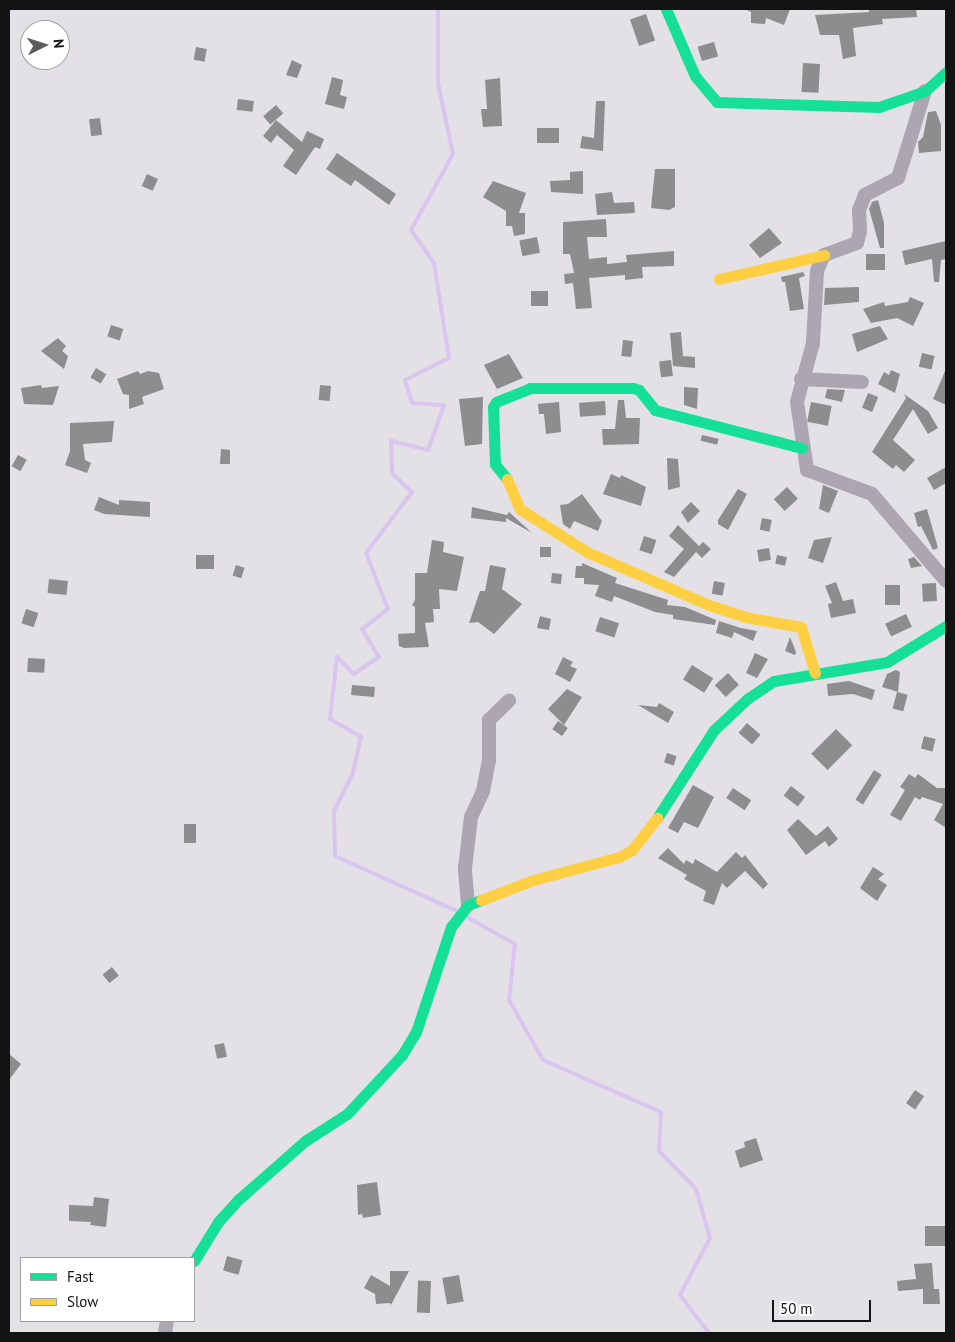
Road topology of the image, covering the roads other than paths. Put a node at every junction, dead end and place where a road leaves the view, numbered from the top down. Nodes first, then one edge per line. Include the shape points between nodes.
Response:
1 (666, 9) edge
2 (946, 72) edge
3 (925, 91) junction
4 (824, 255) junction
5 (719, 279) dead end
6 (801, 379) junction
7 (862, 382) dead end
8 (802, 448) junction
9 (946, 581) edge
10 (946, 626) edge
11 (815, 673) junction
12 (509, 701) dead end
13 (468, 905) junction
14 (195, 1259) edge

1 - 3 street via 695,76 717,102 878,107
2 - 3 street
3 - 4 street via 898,178 878,186 861,202 857,242 852,247
4 - 5 street
4 - 6 street via 814,281 813,343
6 - 7 street
6 - 8 street via 797,402
8 - 9 street via 807,470 872,494 879,500
8 - 11 street via 655,410 640,390 634,388 530,388 496,402 493,407 495,464 510,483 520,509 587,552 709,605 745,617 801,627
10 - 11 street via 887,662
11 - 13 street via 774,681 728,716 701,747 650,829 632,850 619,857 533,880
12 - 13 street via 489,720 489,761 482,791 471,816 465,868
13 - 14 street via 451,927 416,1032 402,1055 353,1109 305,1141 239,1199 218,1222

